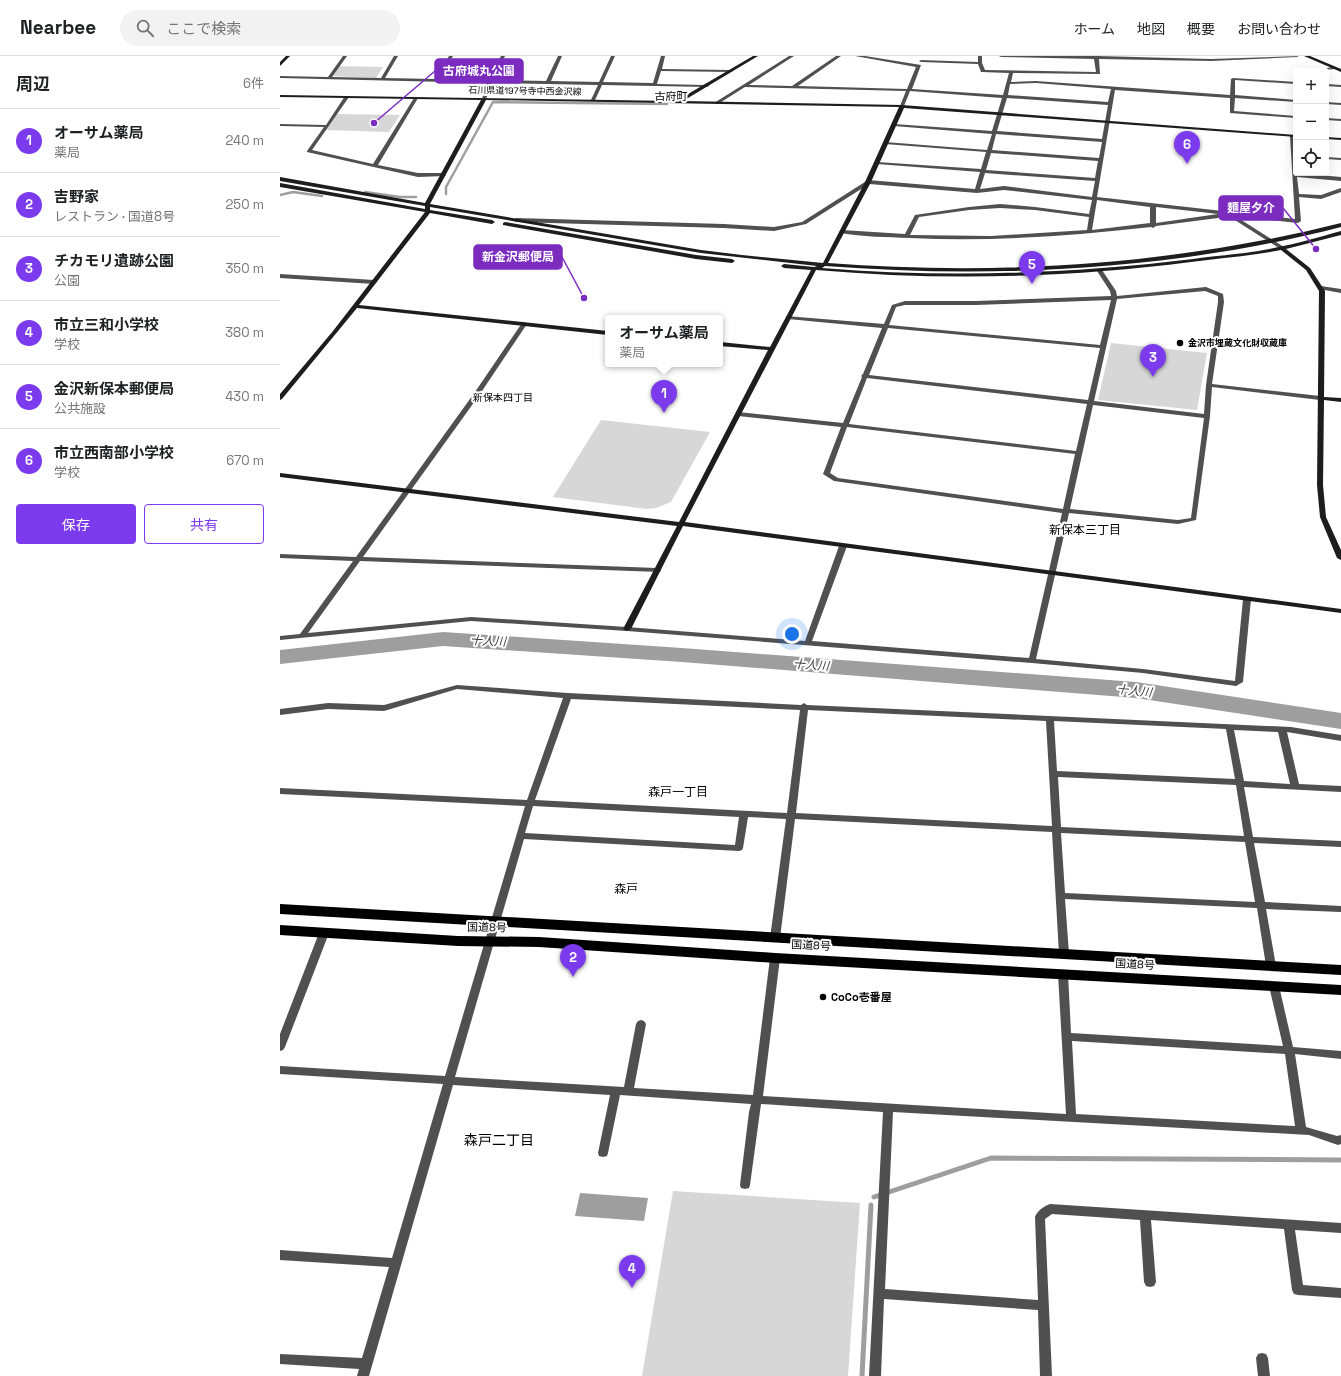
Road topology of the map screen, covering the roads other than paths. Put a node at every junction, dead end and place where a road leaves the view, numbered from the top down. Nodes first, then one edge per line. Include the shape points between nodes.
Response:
1 (288, 56) edge
2 (344, 56) edge
3 (396, 56) edge
4 (451, 56) edge
5 (503, 56) edge
6 (560, 56) edge
7 (613, 56) edge
8 (663, 56) edge
9 (756, 56) edge
10 (792, 56) edge
11 (839, 56) edge
12 (857, 56) edge
13 (980, 56) edge
14 (1001, 56) edge
15 (1041, 56) edge
16 (1297, 56) edge
17 (1306, 56) edge
18 (1097, 57) edge
19 (921, 58) edge
20 (1215, 58) edge
21 (980, 63) junction
22 (280, 65) edge
23 (919, 66) junction
24 (1333, 68) junction
25 (1329, 69) edge
26 (659, 70) junction
27 (731, 71) junction
28 (1341, 71) edge
29 (1011, 72) junction
30 (1044, 72) junction
31 (280, 77) edge
32 (329, 78) junction
33 (382, 79) junction
34 (437, 80) junction
35 (490, 81) junction
36 (548, 82) junction
37 (601, 83) junction
38 (1008, 83) junction
39 (1293, 83) edge
40 (655, 84) junction
41 (1329, 85) edge
42 (707, 86) junction
43 (745, 86) junction
44 (1341, 86) edge
45 (793, 87) junction
46 (1113, 88) junction
47 (909, 90) junction
48 (280, 96) edge
49 (1233, 96) junction
50 (348, 97) junction
51 (1005, 97) junction
52 (416, 98) junction
53 (484, 99) junction
54 (593, 100) junction
55 (1293, 101) edge
56 (677, 102) junction
57 (716, 103) junction
58 (1329, 103) edge
59 (1110, 104) junction
60 (1341, 104) edge
61 (902, 106) junction
62 (1000, 114) junction
63 (1293, 117) edge
64 (1329, 119) edge
65 (1341, 120) edge
66 (1107, 122) junction
67 (280, 125) edge
68 (894, 125) junction
69 (327, 126) junction
70 (994, 133) junction
71 (1293, 136) edge
72 (1329, 138) edge
73 (1341, 139) edge
74 (1105, 141) junction
75 (886, 143) junction
76 (989, 151) junction
77 (1329, 158) edge
78 (1341, 159) edge
79 (1102, 160) junction
80 (876, 163) junction
81 (375, 165) junction
82 (983, 171) junction
83 (443, 175) junction
84 (1296, 176) edge
85 (1307, 176) edge
86 (280, 179) edge
87 (1341, 179) edge
88 (1098, 180) junction
89 (868, 182) junction
90 (280, 185) edge
91 (1341, 190) edge
92 (977, 191) junction
93 (1296, 195) junction
94 (1095, 198) junction
95 (428, 204) junction
96 (1153, 205) junction
97 (428, 211) junction
98 (1228, 214) junction
99 (1092, 216) junction
100 (513, 220) junction
101 (1341, 225) edge
102 (1153, 226) junction
103 (842, 232) junction
104 (1089, 232) junction
105 (1341, 233) edge
106 (907, 236) junction
107 (1273, 242) junction
108 (1282, 248) junction
109 (825, 264) junction
110 (814, 269) junction
111 (1100, 271) junction
112 (280, 276) edge
113 (374, 282) junction
114 (1321, 288) junction
115 (1341, 290) edge
116 (1114, 298) junction
117 (356, 306) junction
118 (788, 317) junction
119 (524, 324) junction
120 (885, 326) junction
121 (605, 333) edge
122 (723, 344) edge
123 (1103, 347) junction
124 (772, 349) junction
125 (864, 376) junction
126 (1209, 386) junction
127 (280, 398) edge
128 (1320, 398) junction
129 (1341, 400) edge
130 (1091, 402) junction
131 (738, 414) junction
132 (1207, 416) junction
133 (845, 425) junction
134 (1080, 453) junction
135 (280, 475) edge
136 (406, 490) junction
137 (1066, 511) junction
138 (681, 524) junction
139 (843, 546) junction
140 (280, 556) edge
141 (1341, 558) edge
142 (359, 559) junction
143 (657, 570) junction
144 (1052, 573) junction
145 (1247, 599) junction
146 (1341, 610) edge
147 (627, 629) junction
148 (302, 636) junction
149 (280, 638) edge
150 (808, 643) junction
151 (1032, 661) junction
152 (568, 696) junction
153 (804, 706) junction
154 (280, 712) edge
155 (1050, 718) junction
156 (1230, 728) junction
157 (1282, 730) junction
158 (1341, 738) edge
159 (1053, 774) junction
160 (1240, 783) junction
161 (1295, 787) junction
162 (1341, 789) edge
163 (280, 791) edge
164 (530, 803) junction
165 (744, 815) junction
166 (792, 817) junction
167 (1056, 831) junction
168 (520, 836) junction
169 (1250, 840) junction
170 (1341, 844) edge
171 (1060, 896) junction
172 (1261, 904) junction
173 (280, 909) edge
174 (1341, 909) edge
175 (495, 921) junction
176 (280, 930) edge
177 (324, 933) junction
178 (775, 938) junction
179 (490, 941) junction
180 (1064, 954) junction
181 (775, 958) junction
182 (1271, 966) junction
183 (1341, 970) edge
184 (1063, 974) junction
185 (1274, 986) junction
186 (1341, 990) edge
187 (641, 1024) dead end
188 (1066, 1037) junction
189 (280, 1047) edge
190 (1289, 1050) junction
191 (1341, 1055) edge
192 (280, 1070) edge
193 (449, 1081) junction
194 (616, 1091) junction
195 (628, 1092) junction
196 (757, 1099) junction
197 (888, 1108) junction
198 (1071, 1118) junction
199 (1301, 1130) junction
200 (1341, 1139) edge
201 (603, 1153) dead end
202 (745, 1185) dead end
203 (1145, 1215) junction
204 (1289, 1224) junction
205 (1341, 1228) edge
206 (280, 1256) edge
207 (396, 1263) junction
208 (1150, 1282) dead end
209 (1341, 1293) edge
210 (879, 1294) junction
211 (1044, 1305) junction
212 (1262, 1358) dead end
213 (280, 1359) edge
214 (366, 1364) junction
215 (363, 1376) edge
216 (875, 1376) edge
217 (1046, 1376) edge
218 (1264, 1376) edge

1 - 22 street
2 - 32 street
3 - 33 street
4 - 34 street
5 - 35 street
6 - 36 street
7 - 37 street
8 - 26 street
9 - 27 street, 石川県道197号寺中西金沢線
10 - 43 street
11 - 45 street
12 - 23 street
13 - 21 street
14 - 15 street
15 - 18 street
15 - 30 street
16 - 20 street
17 - 24 street
18 - 20 street
18 - 30 street via 1098,73
19 - 21 street
19 - 23 street
21 - 29 street via 983,71
23 - 47 street
24 - 25 street
24 - 28 street
26 - 27 street
26 - 40 street
27 - 42 street, 石川県道197号寺中西金沢線
29 - 30 street
29 - 38 street
31 - 32 street
32 - 33 street
33 - 34 street
34 - 35 street
35 - 36 street
35 - 53 street
36 - 37 street
37 - 40 street
37 - 54 street
38 - 46 street via 1036,82
38 - 51 street
39 - 49 street via 1233,79
40 - 42 street
41 - 44 street
42 - 56 street, 石川県道197号寺中西金沢線
43 - 45 street
43 - 57 street
45 - 47 street
46 - 49 street
46 - 59 street
47 - 51 street
47 - 61 street
48 - 50 street, 石川県道197号寺中西金沢線
49 - 55 street
49 - 63 street via 1232,112
50 - 52 street, 石川県道197号寺中西金沢線
50 - 69 street
51 - 59 street
51 - 62 street
52 - 53 street, 石川県道197号寺中西金沢線
52 - 81 street
53 - 54 street, 石川県道197号寺中西金沢線
53 - 83 street
54 - 56 street, 石川県道197号寺中西金沢線
56 - 57 street
57 - 61 street
58 - 60 street
59 - 66 street
61 - 62 street
61 - 68 street
62 - 66 street
62 - 70 street
64 - 65 street
66 - 71 street
66 - 74 street
67 - 69 street
68 - 70 street
68 - 75 street
69 - 81 street via 310,151
70 - 74 street
70 - 76 street
72 - 73 street
74 - 79 street
75 - 76 street
75 - 80 street
76 - 79 street
76 - 82 street
77 - 78 street
79 - 88 street
80 - 82 street
80 - 89 street
81 - 83 street via 418,175
82 - 88 street
82 - 92 street
83 - 95 street
84 - 93 street
85 - 87 street
86 - 95 street
88 - 94 street
89 - 92 street
89 - 100 street via 804,223 774,229
89 - 103 street
90 - 97 street
91 - 93 street via 1321,197
92 - 94 street via 1004,188
93 - 98 street via 1298,221
94 - 96 street
94 - 99 street
95 - 97 street
95 - 100 street
96 - 98 street
96 - 102 street
97 - 110 street via 696,257
97 - 113 street
98 - 102 street
98 - 107 street
99 - 104 street
99 - 106 street via 999,206 956,210 917,216
100 - 109 street via 722,254
101 - 107 street
102 - 104 street
103 - 106 street
103 - 109 street
104 - 106 street via 1011,237
105 - 108 street
107 - 108 street
107 - 109 street via 1214,252 1070,266 1004,269
108 - 111 street
108 - 114 street via 1308,269
109 - 110 street
110 - 111 street via 956,276
110 - 118 street
111 - 116 street
112 - 113 street
113 - 117 street
114 - 115 street
114 - 128 street
116 - 120 street via 905,303 894,306
116 - 123 street
116 - 126 street via 1206,289 1221,295
117 - 119 street
117 - 127 street
118 - 120 street
118 - 124 street
119 - 121 street
119 - 136 street via 478,393
120 - 123 street
120 - 125 street
122 - 124 street
123 - 130 street
124 - 131 street
125 - 130 street
125 - 133 street
126 - 128 street
126 - 132 street
128 - 129 street
128 - 141 street via 1320,485 1323,517
130 - 132 street
130 - 134 street
131 - 133 street
131 - 138 street
132 - 137 street via 1194,519 1178,522
133 - 134 street
133 - 137 street via 826,474 836,480
134 - 137 street
135 - 136 street
136 - 138 street
136 - 142 street
137 - 144 street
138 - 139 street
138 - 143 street
139 - 144 street
139 - 150 street
140 - 142 street
142 - 143 street
142 - 148 street
143 - 147 street
144 - 145 street
144 - 151 street
145 - 146 street
145 - 151 street via 1239,682 1236,684 1143,671
147 - 148 street via 471,619
147 - 150 street
148 - 149 street
150 - 151 street
152 - 153 street
152 - 154 street via 457,687 384,708 328,706
152 - 164 street
153 - 155 street
153 - 166 street
155 - 156 street
155 - 159 street
156 - 157 street
156 - 160 street
157 - 158 street
157 - 161 street
159 - 160 street
159 - 167 street
160 - 161 street
160 - 169 street
161 - 162 street
163 - 164 street
164 - 165 street
164 - 168 street
165 - 166 street
165 - 168 street via 739,848
166 - 167 street
166 - 178 street
167 - 169 street
167 - 171 street
168 - 175 street
169 - 170 street
169 - 172 street
171 - 172 street
171 - 180 street
172 - 174 street
172 - 182 street
173 - 175 highway, 国道8号
175 - 178 highway, 国道8号
175 - 179 street
176 - 177 highway, 国道8号
177 - 179 highway, 国道8号
177 - 189 street
178 - 180 highway, 国道8号
179 - 181 highway, 国道8号
179 - 193 street
180 - 182 highway, 国道8号
181 - 184 highway, 国道8号
181 - 196 street
182 - 183 highway, 国道8号
184 - 185 highway, 国道8号
184 - 188 street
185 - 186 highway, 国道8号
185 - 190 street
187 - 195 street
188 - 190 street
188 - 198 street
190 - 191 street
190 - 199 street
192 - 193 street
193 - 194 street
193 - 207 street
194 - 195 street
194 - 201 street
195 - 196 street
196 - 197 street
196 - 202 street
197 - 198 street
197 - 210 street
198 - 199 street
199 - 200 street
203 - 204 street
203 - 208 street
203 - 211 street via 1050,1208 1040,1217
204 - 205 street
204 - 209 street via 1298,1290
206 - 207 street
207 - 214 street
210 - 211 street
210 - 216 street
211 - 217 street
212 - 218 street
213 - 214 street
214 - 215 street

